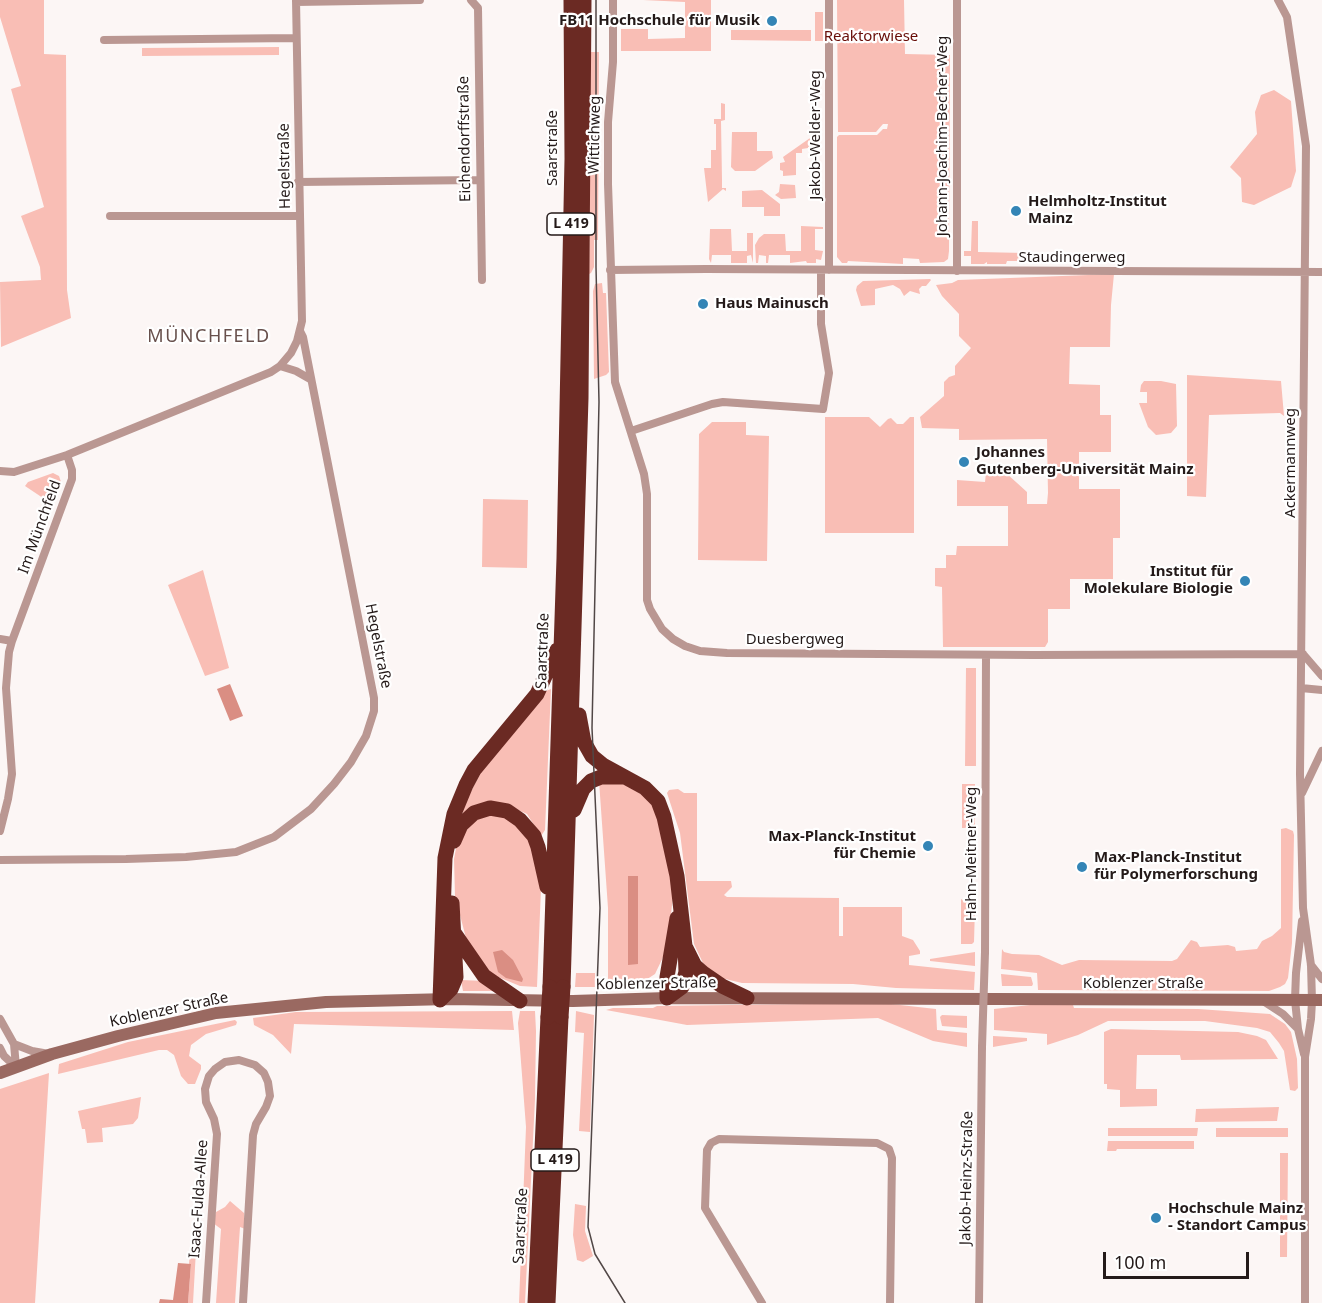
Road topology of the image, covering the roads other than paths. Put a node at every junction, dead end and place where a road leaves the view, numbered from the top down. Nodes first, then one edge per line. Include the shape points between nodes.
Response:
1 (420, 0) edge
2 (471, 0) edge
3 (571, 0) edge
4 (584, 0) edge
5 (613, 0) edge
6 (829, 0) edge
7 (957, 0) edge
8 (1278, 0) edge
9 (296, 1) edge
10 (296, 38) junction
11 (104, 40) dead end
12 (479, 180) junction
13 (298, 182) junction
14 (110, 216) dead end
15 (299, 216) junction
16 (610, 270) junction
17 (825, 270) junction
18 (957, 271) junction
19 (1306, 272) junction
20 (1322, 272) edge
21 (482, 280) dead end
22 (300, 331) junction
23 (280, 366) junction
24 (310, 379) junction
25 (631, 431) junction
26 (67, 455) junction
27 (0, 472) edge
28 (0, 639) edge
29 (561, 639) junction
30 (12, 641) junction
31 (1303, 654) junction
32 (986, 655) junction
33 (1322, 676) edge
34 (573, 686) junction
35 (1301, 688) junction
36 (1322, 690) edge
37 (1322, 751) edge
38 (625, 777) junction
39 (1300, 796) junction
40 (569, 824) junction
41 (0, 831) edge
42 (0, 860) edge
43 (679, 902) junction
44 (1303, 908) junction
45 (552, 916) junction
46 (454, 931) junction
47 (685, 946) junction
48 (1311, 965) junction
49 (1322, 979) edge
50 (556, 987) junction
51 (667, 998) junction
52 (747, 998) junction
53 (440, 1000) junction
54 (1295, 1000) junction
55 (520, 1001) junction
56 (1262, 1001) junction
57 (1317, 1001) edge
58 (555, 1017) junction
59 (0, 1019) edge
60 (1298, 1029) junction
61 (14, 1044) junction
62 (982, 1050) joint
63 (0, 1052) edge
64 (52, 1054) junction
65 (1305, 1057) junction
66 (16, 1067) junction
67 (0, 1073) edge
68 (206, 1303) edge
69 (243, 1303) edge
70 (535, 1303) edge
71 (548, 1303) edge
72 (762, 1303) edge
73 (890, 1303) edge
74 (979, 1303) edge
75 (1305, 1303) edge

1 - 9 street
2 - 12 street, Eichendorffstraße via 478,8
3 - 29 highway, Saarstraße / L 419 via 572,159
4 - 34 highway, Saarstraße / L 419 via 581,398
5 - 16 street, Wittichweg via 608,122
6 - 17 street, Jakob-Welder-Weg
7 - 18 street, Johann-Joachim-Becher-Weg
8 - 19 street, Ackermannweg via 1287,16 1306,146
9 - 10 street, Hegelstraße
10 - 11 street
10 - 13 street, Hegelstraße
12 - 13 street
12 - 21 street, Eichendorffstraße
13 - 15 street, Hegelstraße
14 - 15 street
15 - 22 street, Hegelstraße
16 - 17 street, Staudingerweg
16 - 25 street, Duesbergweg via 615,382
17 - 18 street, Staudingerweg
17 - 25 street via 821,324 829,373 823,409 723,402
18 - 19 street, Staudingerweg
19 - 20 street, Staudingerweg
19 - 31 street, Ackermannweg
22 - 23 street, Hegelstraße via 291,353
22 - 24 street, Hegelstraße
23 - 24 street
23 - 26 street
24 - 42 street, Hegelstraße via 374,698 366,736 351,762 298,819 274,837 236,852 126,859
25 - 32 street, Duesbergweg via 647,494 647,600 657,621 673,639 700,651 727,653
26 - 27 street via 14,472
26 - 30 street, Im Münchfeld via 72,479
28 - 30 street
29 - 45 highway, Saarstraße / L 419
29 - 53 highway via 537,694 474,770 454,814 445,858
30 - 41 street, Im Münchfeld via 6,688 12,774
31 - 32 street, Duesbergweg
31 - 33 street
31 - 35 street, Ackermannweg
32 - 62 street, Hahn-Meitner-Weg, bridge
34 - 38 highway via 589,752
34 - 40 highway, Saarstraße / L 419
35 - 36 street
35 - 39 street, Ackermannweg
37 - 39 street, Ackermannweg
38 - 40 highway via 602,777 589,783 580,794
38 - 43 highway via 645,788 660,806 673,850
39 - 44 street, Ackermannweg
40 - 50 highway, Saarstraße / L 419
43 - 47 highway
43 - 51 highway
44 - 48 street, Ackermannweg
44 - 54 street, Ackermannweg
45 - 46 highway via 534,836 514,815 490,808 467,818 457,833 451,855
45 - 50 highway, Saarstraße / L 419
46 - 53 highway via 456,977
46 - 55 highway via 484,976
47 - 51 highway via 685,980 680,990
47 - 52 highway via 703,973
48 - 49 street
48 - 57 street, Ackermannweg
50 - 58 highway, Saarstraße / L 419, bridge
51 - 52 main road, Koblenzer Straße
51 - 55 main road, Koblenzer Straße
52 - 56 main road, Koblenzer Straße
53 - 55 main road, Koblenzer Straße
53 - 64 main road, Koblenzer Straße via 326,1002 242,1010 136,1031
54 - 56 main road, Koblenzer Straße
54 - 57 main road, Koblenzer Straße
54 - 60 street, Ackermannweg
56 - 60 street
57 - 65 street, Ackermannweg
58 - 70 highway, Saarstraße / L 419
58 - 71 highway, Saarstraße / L 419
59 - 61 street
60 - 65 street, Ackermannweg
61 - 64 street
61 - 66 street
62 - 74 street, Jakob-Heinz-Straße
63 - 66 street
64 - 66 main road, Koblenzer Straße
65 - 75 street
66 - 67 main road, Koblenzer Straße
68 - 69 street, Isaac-Fulda-Allee via 217,1130 205,1089 215,1069 225,1062 239,1060 260,1070 268,1082 270,1096 253,1135
72 - 73 street via 705,1209 707,1150 719,1139 877,1143 889,1149

